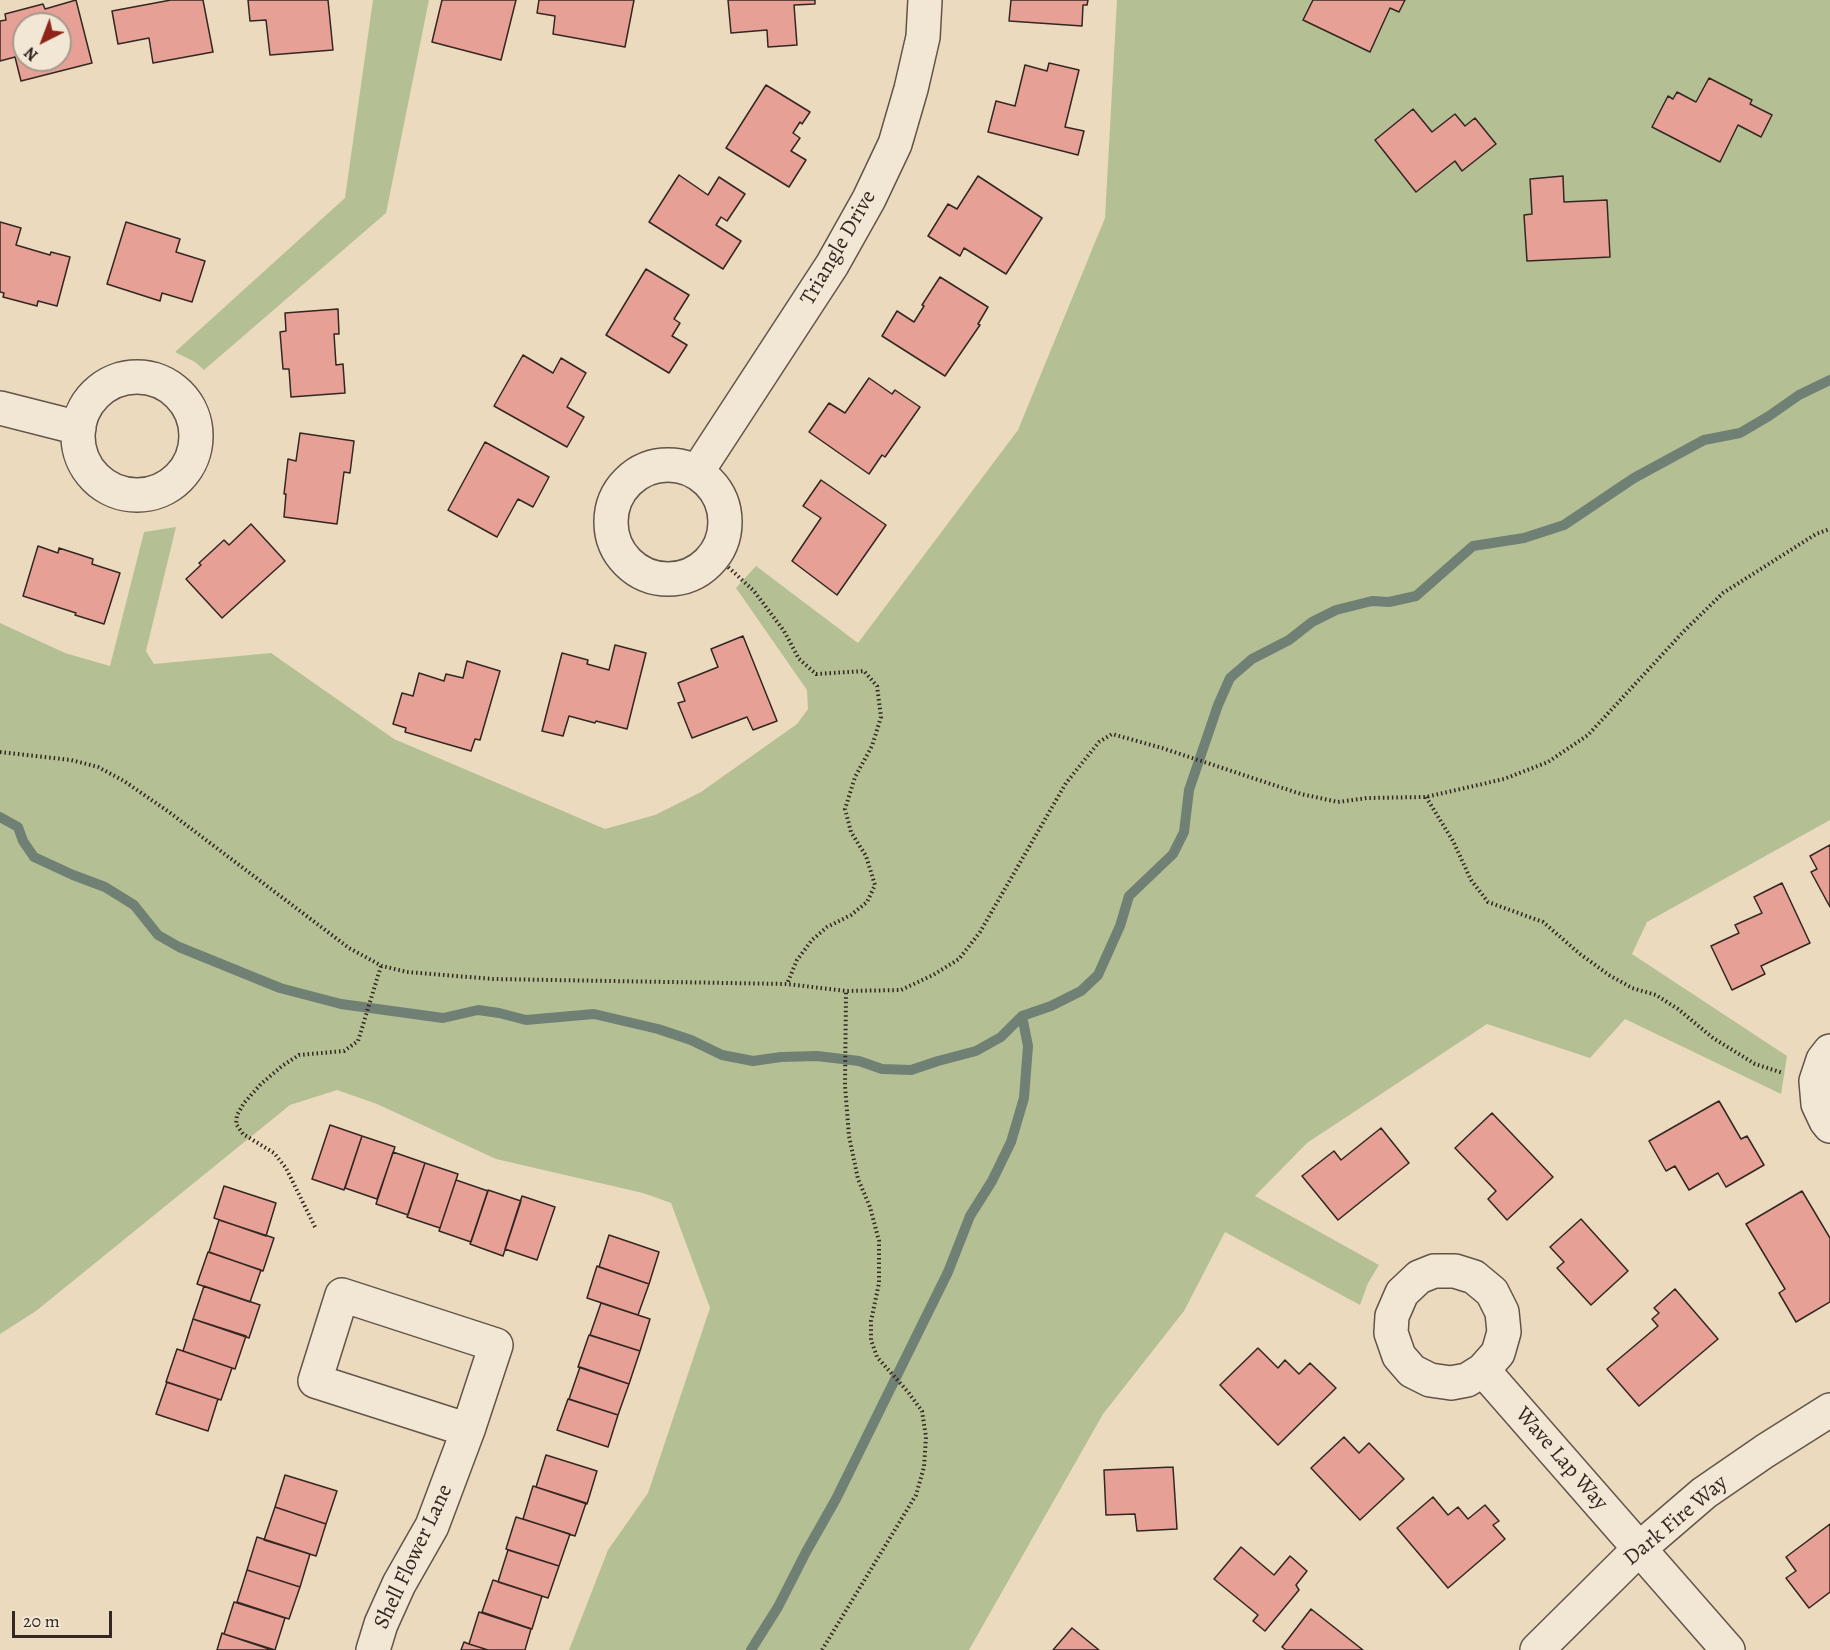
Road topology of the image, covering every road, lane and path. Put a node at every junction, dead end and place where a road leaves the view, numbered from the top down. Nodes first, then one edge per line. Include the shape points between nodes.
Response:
1 (925, 0) edge
2 (0, 408) edge
3 (79, 428) dead end
4 (697, 472) junction
5 (1830, 529) edge
6 (715, 555) junction
7 (0, 752) edge
8 (1426, 797) junction
9 (382, 966) junction
10 (787, 984) junction
11 (846, 991) junction
12 (1830, 1051) edge
13 (1816, 1081) junction
14 (1830, 1126) edge
15 (315, 1227) dead end
16 (1483, 1370) dead end
17 (1830, 1410) edge
18 (468, 1430) junction
19 (1640, 1548) junction
20 (373, 1650) edge
21 (822, 1650) edge
22 (1537, 1650) edge
23 (1728, 1650) edge

1 - 4 street, Triangle Drive via 923,37 911,89 895,144 869,199 832,265
2 - 3 street
4 - 6 street via 723,503 723,539
4 - 6 street via 674,464 653,466 635,475 619,491 611,512 612,534 630,565 650,576 689,576
5 - 8 path via 1723,593 1588,735 1548,762 1504,779
6 - 10 path via 754,591 799,659 816,674 864,671 877,686 881,717 845,809 875,885 867,902 812,940 797,960
7 - 9 path via 70,760 98,767 124,781 349,948
8 - 11 path via 1338,802 1112,734 1100,742 1066,783 980,932 959,959 901,990
8 - 13 path via 1471,880 1488,902 1543,922 1609,975 1656,995 1755,1064
9 - 10 path via 407,972 493,979
9 - 15 path via 358,1041 344,1051 300,1056 282,1066 261,1084 237,1115 236,1124 243,1134 274,1153 286,1168
10 - 11 path
11 - 21 path via 849,1136 858,1179 879,1241 879,1283 870,1321 871,1340 877,1358 922,1412 926,1437 924,1467 916,1495
12 - 13 street
13 - 14 street via 1818,1104
16 - 19 street, Wave Lap Way
17 - 19 street, Dark Fire Way via 1704,1493
18 - 18 street, Shell Flower Lane via 315,1381 342,1295 496,1345
18 - 20 street, Shell Flower Lane via 432,1526 399,1584
19 - 22 street, Dark Fire Way
19 - 23 street, Wave Lap Way

